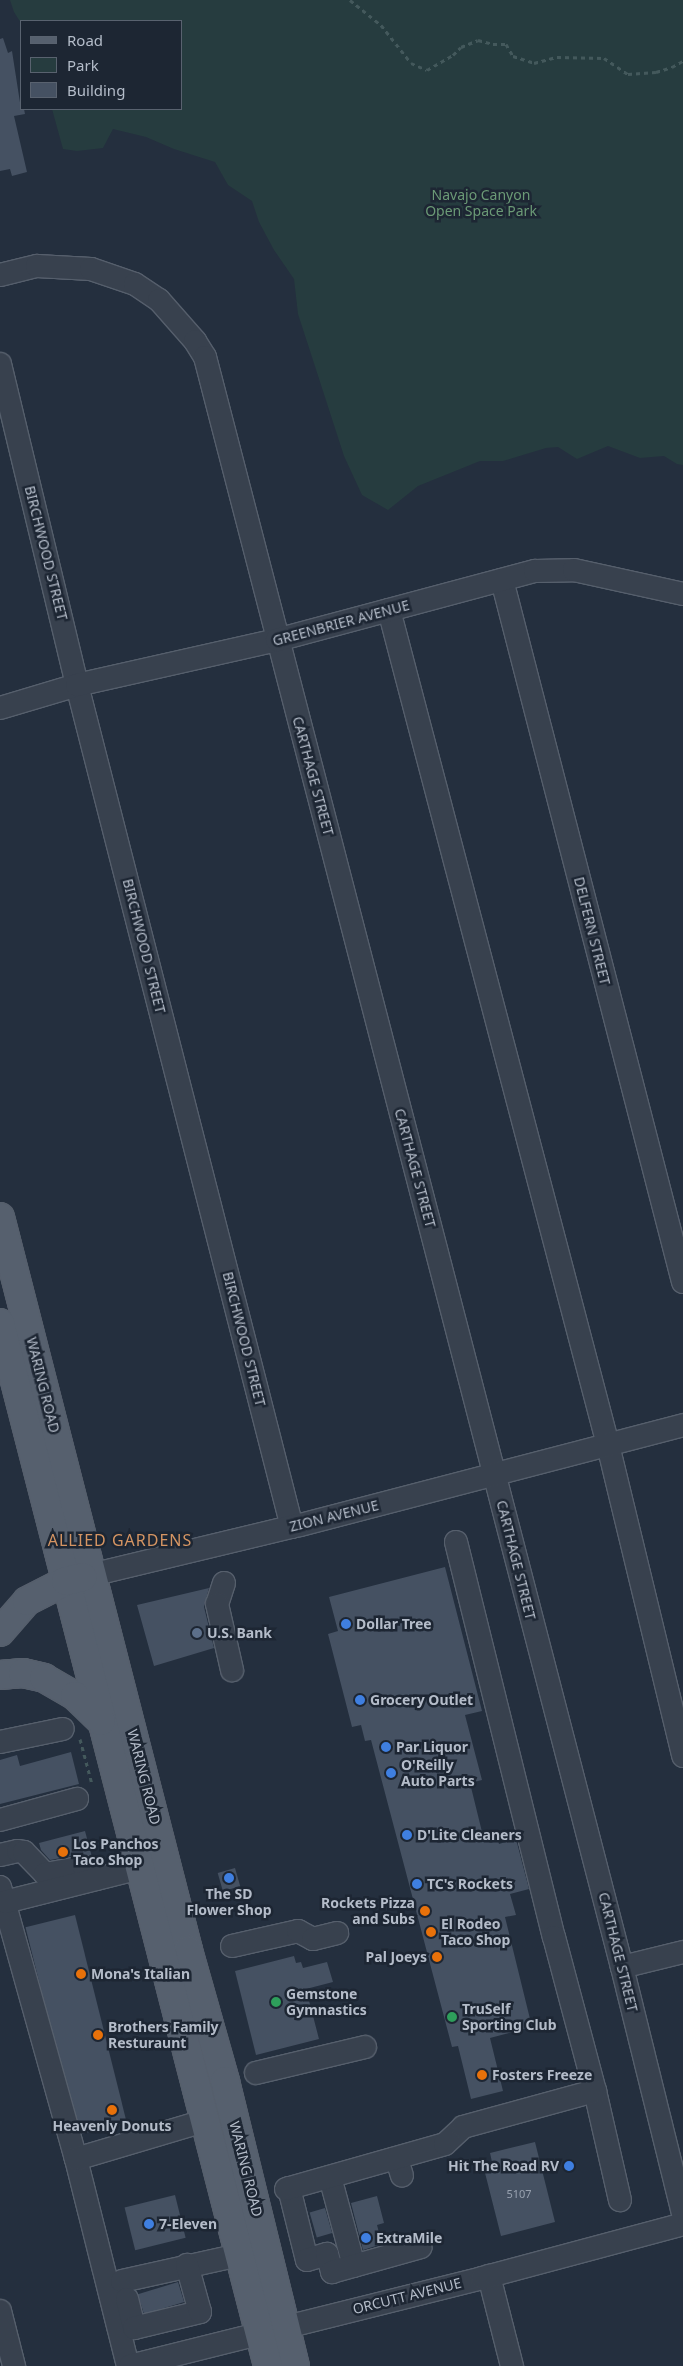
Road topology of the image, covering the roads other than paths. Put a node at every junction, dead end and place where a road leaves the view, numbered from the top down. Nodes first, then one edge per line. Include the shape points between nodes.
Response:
1 (0, 275) edge
2 (0, 364) edge
3 (502, 580) junction
4 (683, 594) edge
5 (389, 610) junction
6 (277, 640) junction
7 (77, 685) junction
8 (0, 708) edge
9 (0, 1218) edge
10 (683, 1282) edge
11 (0, 1324) edge
12 (683, 1425) edge
13 (608, 1445) junction
14 (495, 1476) junction
15 (292, 1527) junction
16 (456, 1542) dead end
17 (79, 1578) junction
18 (224, 1583) dead end
19 (0, 1632) edge
20 (232, 1670) dead end
21 (0, 1675) edge
22 (101, 1721) junction
23 (72, 1734) road end
24 (0, 1742) edge
25 (683, 1756) edge
26 (84, 1791) road end
27 (0, 1820) edge
28 (0, 1856) edge
29 (140, 1868) junction
30 (96, 1879) junction
31 (3, 1895) edge
32 (337, 1932) dead end
33 (232, 1946) dead end
34 (683, 1952) edge
35 (622, 1967) junction
36 (365, 2048) dead end
37 (256, 2073) dead end
38 (595, 2091) junction
39 (204, 2121) junction
40 (76, 2159) junction
41 (330, 2177) junction
42 (620, 2200) dead end
43 (683, 2213) edge
44 (683, 2224) edge
45 (421, 2246) dead end
46 (239, 2254) junction
47 (187, 2265) junction
48 (354, 2266) junction
49 (489, 2276) junction
50 (115, 2283) junction
51 (0, 2310) edge
52 (167, 2321) junction
53 (286, 2326) junction
54 (259, 2334) junction
55 (175, 2354) junction
56 (14, 2366) edge
57 (129, 2366) edge
58 (268, 2366) edge
59 (295, 2366) edge
60 (512, 2366) edge

1 - 6 street, CARTHAGE STREET via 36,266 91,269 134,284 159,300 195,341 205,357
2 - 7 street, BIRCHWOOD STREET
3 - 4 street, GREENBRIER AVENUE via 535,571 574,570
3 - 5 street, GREENBRIER AVENUE
3 - 10 street, DELFERN STREET
5 - 6 street, GREENBRIER AVENUE
5 - 13 street
6 - 7 street, GREENBRIER AVENUE
6 - 14 street, CARTHAGE STREET
7 - 8 street, GREENBRIER AVENUE
7 - 15 street, BIRCHWOOD STREET
9 - 17 main road, WARING ROAD
11 - 17 main road, WARING ROAD
12 - 13 street, ZION AVENUE
13 - 14 street, ZION AVENUE
13 - 25 street
14 - 15 street, ZION AVENUE
14 - 35 street, CARTHAGE STREET
15 - 17 street, ZION AVENUE
16 - 38 street
17 - 19 main road, ZION AVENUE via 27,1601
17 - 22 main road, WARING ROAD
17 - 53 main road, WARING ROAD via 225,2080
18 - 20 street via 217,1604
21 - 22 main road via 23,1673 44,1678 75,1696
22 - 29 main road, WARING ROAD
23 - 24 street
26 - 27 street
28 - 30 street via 24,1852 45,1874 84,1867
29 - 30 street
29 - 39 main road, WARING ROAD
30 - 31 street
31 - 40 street
32 - 33 street via 313,1939 298,1931
34 - 35 street
35 - 43 street, CARTHAGE STREET
36 - 37 street
38 - 41 street via 463,2126 445,2144 397,2167
38 - 42 street
39 - 40 street
39 - 46 main road, WARING ROAD
40 - 50 street
41 - 48 street
41 - 48 street via 287,2189 307,2260 327,2254 332,2272
44 - 49 street, ORCUTT AVENUE
45 - 48 street
46 - 47 street
46 - 54 main road, WARING ROAD
47 - 50 street
47 - 52 street via 200,2312
49 - 53 street, ORCUTT AVENUE
49 - 60 street
50 - 52 street via 134,2328
50 - 57 street
51 - 56 street
52 - 55 street
53 - 54 street, ORCUTT AVENUE
53 - 59 main road, WARING ROAD
54 - 55 street, ORCUTT AVENUE
54 - 58 main road, WARING ROAD
55 - 57 street, ORCUTT AVENUE

